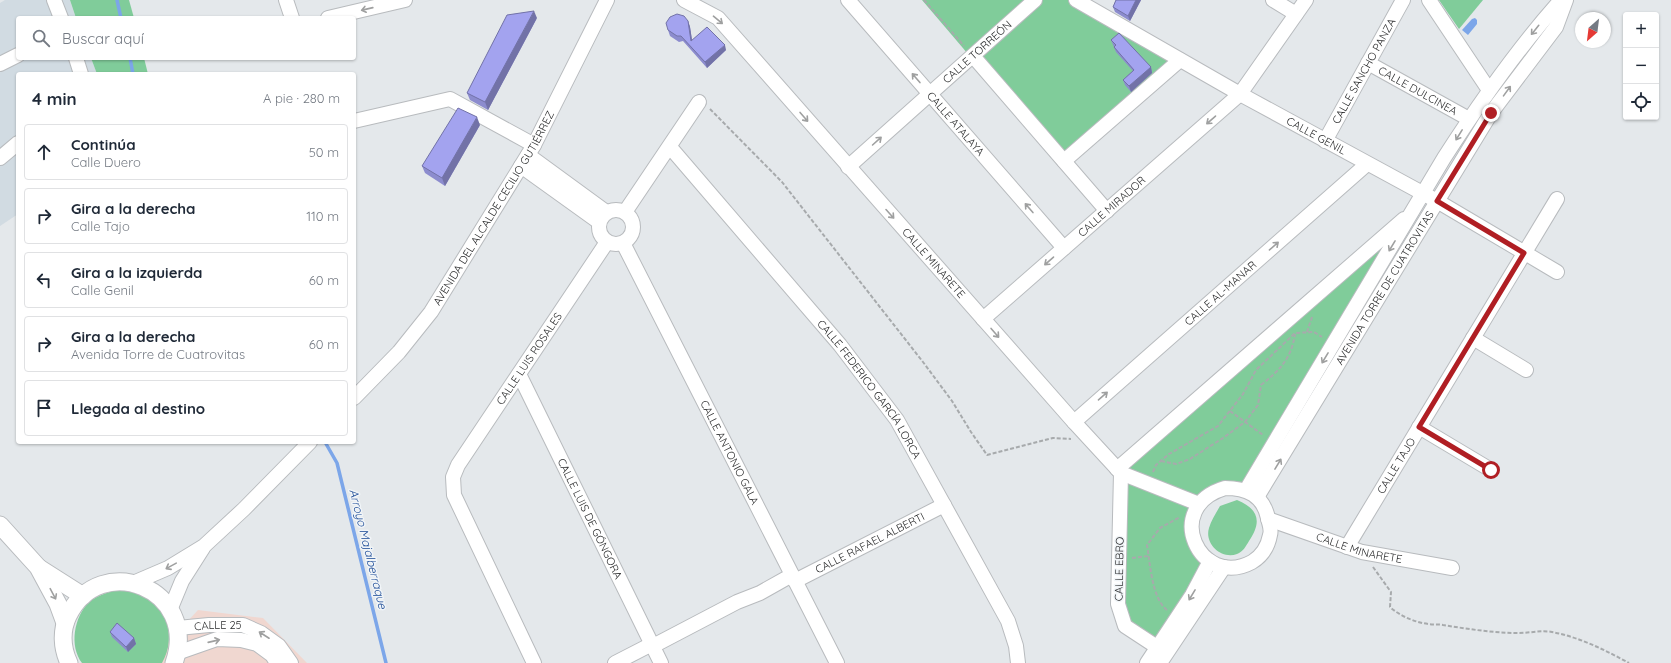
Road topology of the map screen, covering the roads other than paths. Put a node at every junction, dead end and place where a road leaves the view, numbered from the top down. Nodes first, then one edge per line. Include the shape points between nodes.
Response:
1 (54, 0) edge
2 (286, 0) edge
3 (405, 0) edge
4 (607, 0) edge
5 (684, 0) edge
6 (848, 0) edge
7 (1035, 0) edge
8 (1076, 0) edge
9 (1273, 0) edge
10 (1306, 0) edge
11 (1402, 0) edge
12 (1429, 0) edge
13 (1561, 0) edge
14 (1566, 0) edge
15 (1296, 14) junction
16 (60, 16) edge
17 (291, 16) edge
18 (337, 16) edge
19 (16, 56) edge
20 (973, 56) junction
21 (76, 60) edge
22 (1180, 60) junction
23 (1368, 63) junction
24 (0, 64) edge
25 (80, 72) edge
26 (1488, 90) junction
27 (930, 94) junction
28 (1240, 94) junction
29 (699, 102) road end
30 (1469, 119) junction
31 (356, 121) edge
32 (1325, 141) junction
33 (16, 145) edge
34 (670, 147) junction
35 (527, 155) junction
36 (0, 158) edge
37 (1064, 161) junction
38 (1367, 164) junction
39 (848, 167) junction
40 (1422, 194) junction
41 (1557, 199) dead end
42 (1437, 201) junction
43 (1106, 211) junction
44 (1413, 211) junction
45 (625, 212) junction
46 (602, 217) junction
47 (607, 242) junction
48 (623, 243) junction
49 (1064, 248) junction
50 (1524, 253) junction
51 (1557, 272) dead end
52 (983, 319) junction
53 (1473, 338) junction
54 (1526, 370) dead end
55 (518, 374) junction
56 (356, 396) edge
57 (1074, 422) junction
58 (1419, 427) junction
59 (308, 444) edge
60 (1491, 470) dead end
61 (1119, 471) junction
62 (1252, 494) junction
63 (944, 505) junction
64 (1198, 506) junction
65 (1268, 519) junction
66 (0, 525) edge
67 (204, 546) junction
68 (1347, 547) junction
69 (1210, 561) junction
70 (38, 567) junction
71 (1224, 567) junction
72 (1452, 568) dead end
73 (794, 578) junction
74 (133, 583) junction
75 (83, 596) junction
76 (170, 610) junction
77 (65, 623) junction
78 (178, 628) junction
79 (652, 645) junction
80 (1157, 647) junction
81 (175, 658) edge
82 (65, 660) edge
83 (277, 663) edge
84 (291, 663) edge
85 (534, 663) edge
86 (615, 663) edge
87 (661, 663) edge
88 (837, 663) edge
89 (1018, 663) edge
90 (1147, 663) edge
91 (1160, 663) edge

1 - 16 street
2 - 17 street
3 -> 18 street
4 - 35 street, AVENIDA DEL ALCALDE CECILIO GUTIÉRREZ
5 -> 39 street, CALLE MINARETE via 718,18
27 -> 6 street, CALLE ATALAYA
7 - 20 street, CALLE TORREÓN
8 - 22 street, CALLE GENIL
9 - 15 street
10 - 15 street, CALLE MIRADOR
11 - 23 street, CALLE SANCHO PANZA
12 - 26 street
13 -> 26 street, AVENIDA TORRE DE CUATROVITAS
42 -> 14 street, AVENIDA TORRE DE CUATROVITAS via 1491,113 1556,27
15 - 28 street, CALLE MIRADOR
19 - 24 street
20 - 27 street, CALLE TORREÓN
20 - 37 street
21 - 25 street
22 - 28 street, CALLE GENIL
22 - 37 street
23 - 30 street, CALLE DULCINEA
23 - 32 street, CALLE SANCHO PANZA
26 - 30 street, AVENIDA TORRE DE CUATROVITAS
39 -> 27 street, CALLE TORREÓN
49 -> 27 street, CALLE ATALAYA
28 - 32 street, CALLE GENIL
28 -> 43 street, CALLE MIRADOR
29 - 34 street
30 -> 40 street, AVENIDA TORRE DE CUATROVITAS
31 - 35 street via 450,99
32 - 38 street, CALLE GENIL
33 - 36 street
34 - 45 street
34 - 63 street, CALLE FEDERICO GARCÍA LORCA via 850,357 898,420
35 - 46 street
35 - 56 street, AVENIDA DEL ALCALDE CECILIO GUTIÉRREZ via 430,312 399,352
37 - 43 street
38 - 40 street, CALLE GENIL
57 -> 38 street, CALLE AL-MANAR
39 -> 52 street, CALLE MINARETE
40 - 42 street, CALLE GENIL
40 - 44 street, AVENIDA TORRE DE CUATROVITAS
41 - 50 street, CALLE TAJO
42 - 50 street, CALLE GENIL
62 -> 42 street, AVENIDA TORRE DE CUATROVITAS
43 - 49 street, CALLE MIRADOR
44 - 61 street
44 -> 62 street, AVENIDA TORRE DE CUATROVITAS via 1274,442
45 - 46 street via 616,209
45 - 48 street via 632,220 633,231
46 - 47 street via 599,233
47 - 48 street
47 - 55 street, CALLE LUIS ROSALES
48 - 73 street, CALLE ANTONIO GALA
49 -> 52 street, CALLE MIRADOR
50 - 51 street, CALLE GENIL
50 - 53 street, CALLE TAJO
52 -> 57 street, CALLE MINARETE
53 - 54 street
53 - 58 street, CALLE TAJO
55 - 79 street, CALLE LUIS DE GÓNGORA
55 - 85 street, CALLE LUIS ROSALES via 458,465 453,477 454,495
57 - 61 street, CALLE MINARETE
58 - 60 street
58 - 68 street, CALLE TAJO
59 - 67 street
61 - 64 street, CALLE MINARETE
61 - 80 street, CALLE EBRO via 1118,604 1125,626
62 - 64 street via 1236,488 1225,488 1211,494
62 - 65 street via 1266,507
63 - 73 street, CALLE RAFAEL ALBERTI
63 - 89 street, CALLE FEDERICO GARCÍA LORCA via 1008,620
64 - 69 street via 1192,522 1192,534 1195,545
65 - 68 street, CALLE MINARETE
65 - 71 street via 1272,530 1264,551 1246,565
66 - 70 main road
67 -> 74 street via 168,568
67 - 76 street via 182,581
68 - 72 street, CALLE MINARETE
69 - 71 street
69 -> 80 street via 1192,595
70 - 75 main road
70 -> 77 main road
71 - 91 street
73 - 79 street, CALLE RAFAEL ALBERTI via 737,602
73 - 88 street, CALLE ANTONIO GALA
74 - 75 main road via 115,582 98,586
74 - 76 main road via 148,588 160,597
75 - 77 main road via 72,608
76 - 78 main road
77 - 82 main road
78 - 81 main road via 179,641
84 -> 78 street, CALLE 25 via 279,646 262,633 243,625
79 - 86 street, CALLE RAFAEL ALBERTI
79 - 87 street, CALLE LUIS DE GÓNGORA
80 - 90 street
81 -> 83 street, CALLE 25 via 217,639 240,640 257,644 272,655

